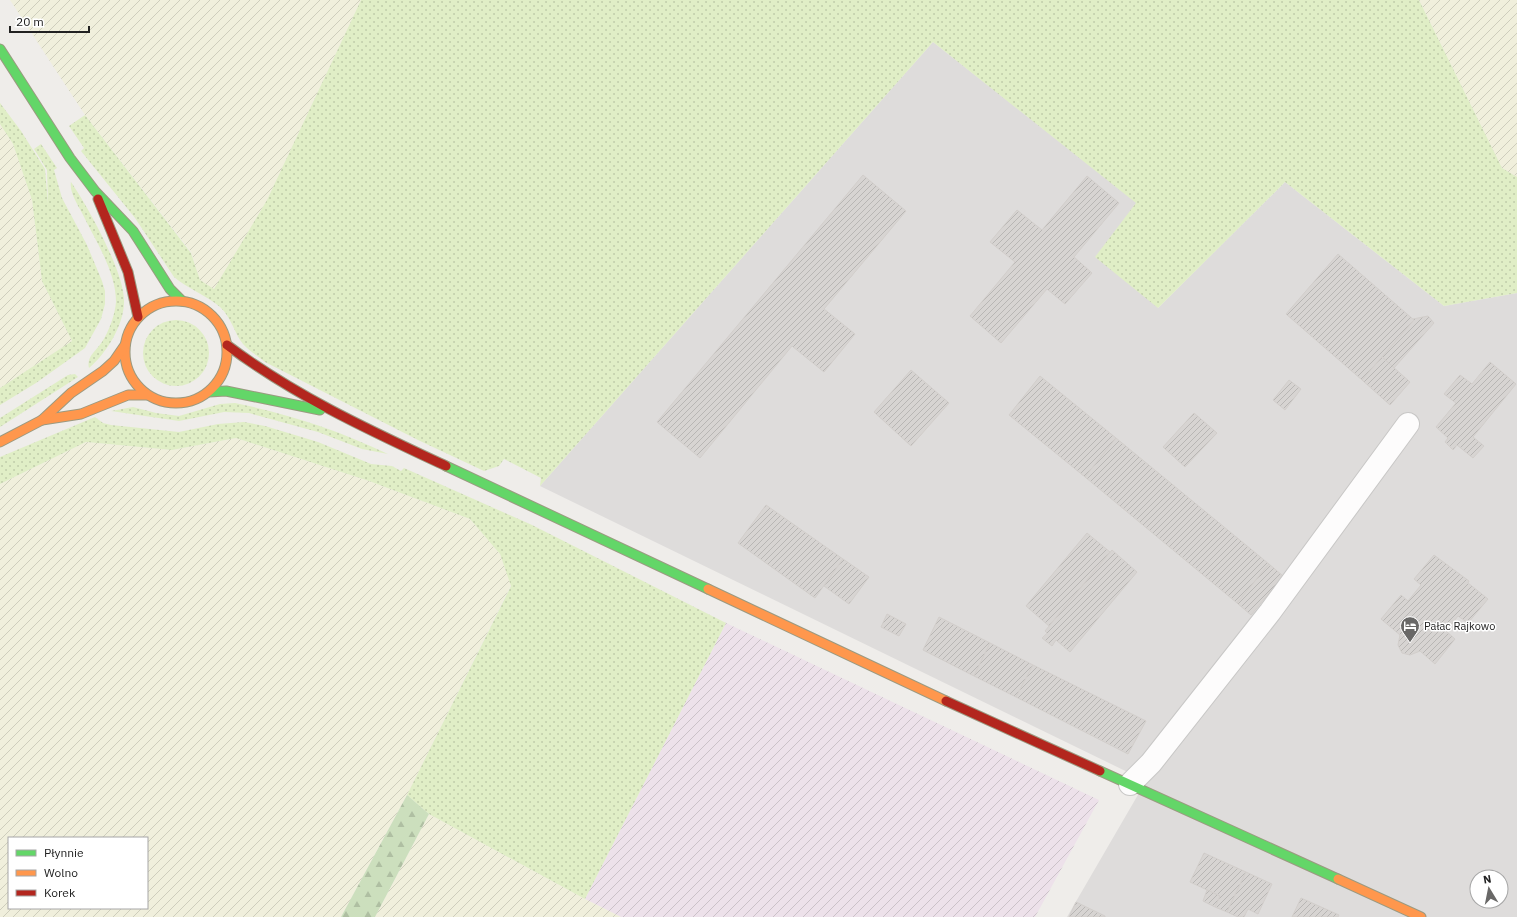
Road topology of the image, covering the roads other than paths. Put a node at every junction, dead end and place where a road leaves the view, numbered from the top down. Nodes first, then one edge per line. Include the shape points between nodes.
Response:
1 (0, 50) edge
2 (95, 191) junction
3 (182, 301) junction
4 (138, 317) junction
5 (125, 345) junction
6 (227, 345) junction
7 (209, 392) junction
8 (147, 395) junction
9 (331, 412) junction
10 (42, 420) junction
11 (1408, 424) dead end
12 (0, 442) edge
13 (1130, 784) junction
14 (1421, 917) edge

1 - 2 street via 70,158
2 - 3 street via 133,231 170,289
2 - 4 street via 128,277
3 - 4 street via 154,306
3 - 6 street via 200,307 216,319
4 - 5 street
5 - 8 street via 127,370
5 - 10 street via 103,371 71,393
6 - 7 street via 228,354 224,371
6 - 9 street via 260,370
7 - 8 street via 189,402 178,404 167,403
7 - 9 street via 226,391
8 - 10 street via 128,396 81,414
9 - 13 street via 940,698
10 - 12 street
11 - 13 street via 1270,612 1151,763
13 - 14 street

